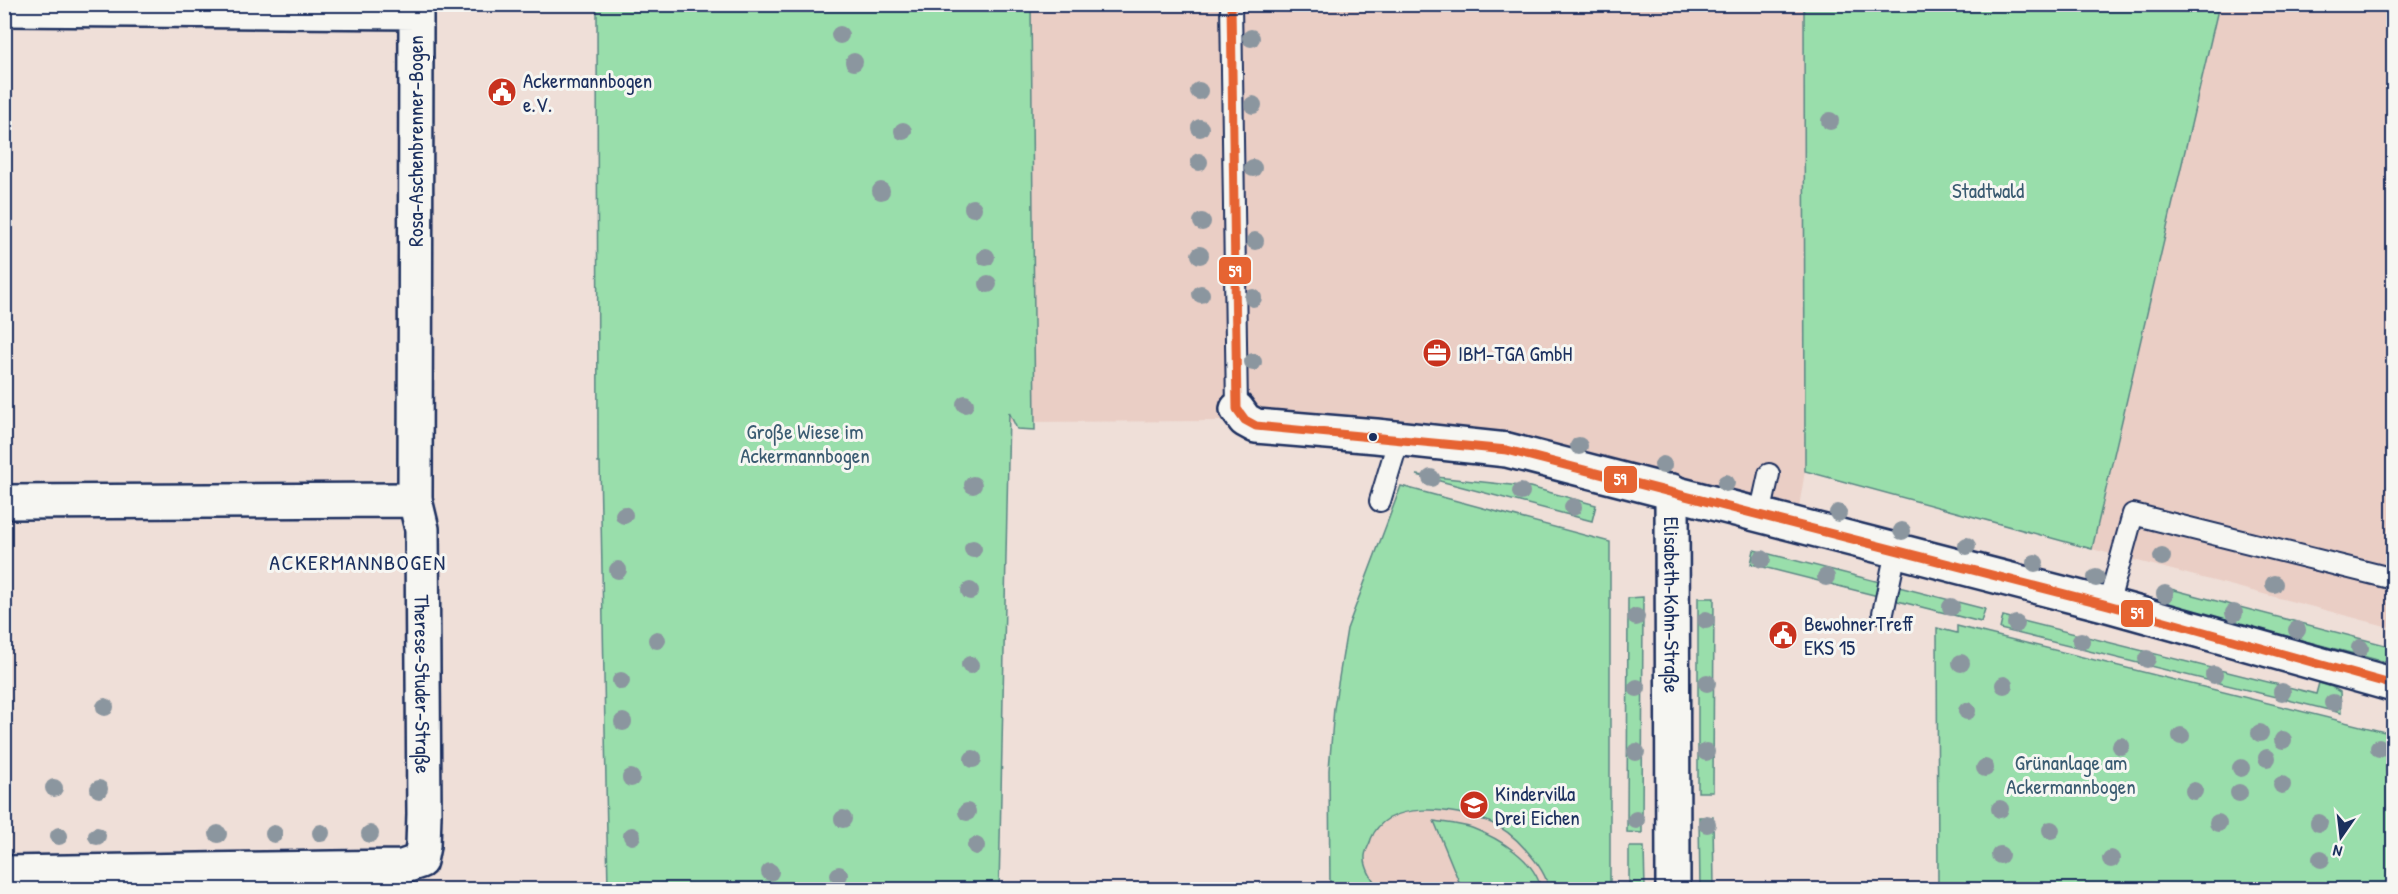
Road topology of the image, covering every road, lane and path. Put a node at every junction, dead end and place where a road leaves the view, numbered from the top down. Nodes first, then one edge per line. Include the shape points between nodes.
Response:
1 (1231, 4) edge
2 (4, 9) edge
3 (1237, 408) joint
4 (1399, 438) junction
5 (1769, 474) dead end
6 (1672, 491) junction
7 (415, 501) junction
8 (1380, 501) dead end
9 (4, 502) edge
10 (1760, 515) junction
11 (1896, 551) junction
12 (2394, 579) edge
13 (2108, 605) junction
14 (1883, 613) dead end
15 (2394, 685) edge
16 (4, 873) edge
17 (1673, 890) edge

1 - 3 lane
2 - 7 street, Rosa-Aschenbrenner-Bogen via 416,12
3 - 4 street via 1245,420 1256,426
4 - 6 street via 1507,450
4 - 8 lane
5 - 10 lane
6 - 10 street, Elisabeth-Kohn-Straße
6 - 17 street, Elisabeth-Kohn-Straße
7 - 9 street
7 - 16 street, Therese-Studer-Straße via 422,529 424,835 420,861 402,867
10 - 11 street, Elisabeth-Kohn-Straße
11 - 13 street, Elisabeth-Kohn-Straße
11 - 14 lane
12 - 13 lane via 2133,514
13 - 15 street, Elisabeth-Kohn-Straße

